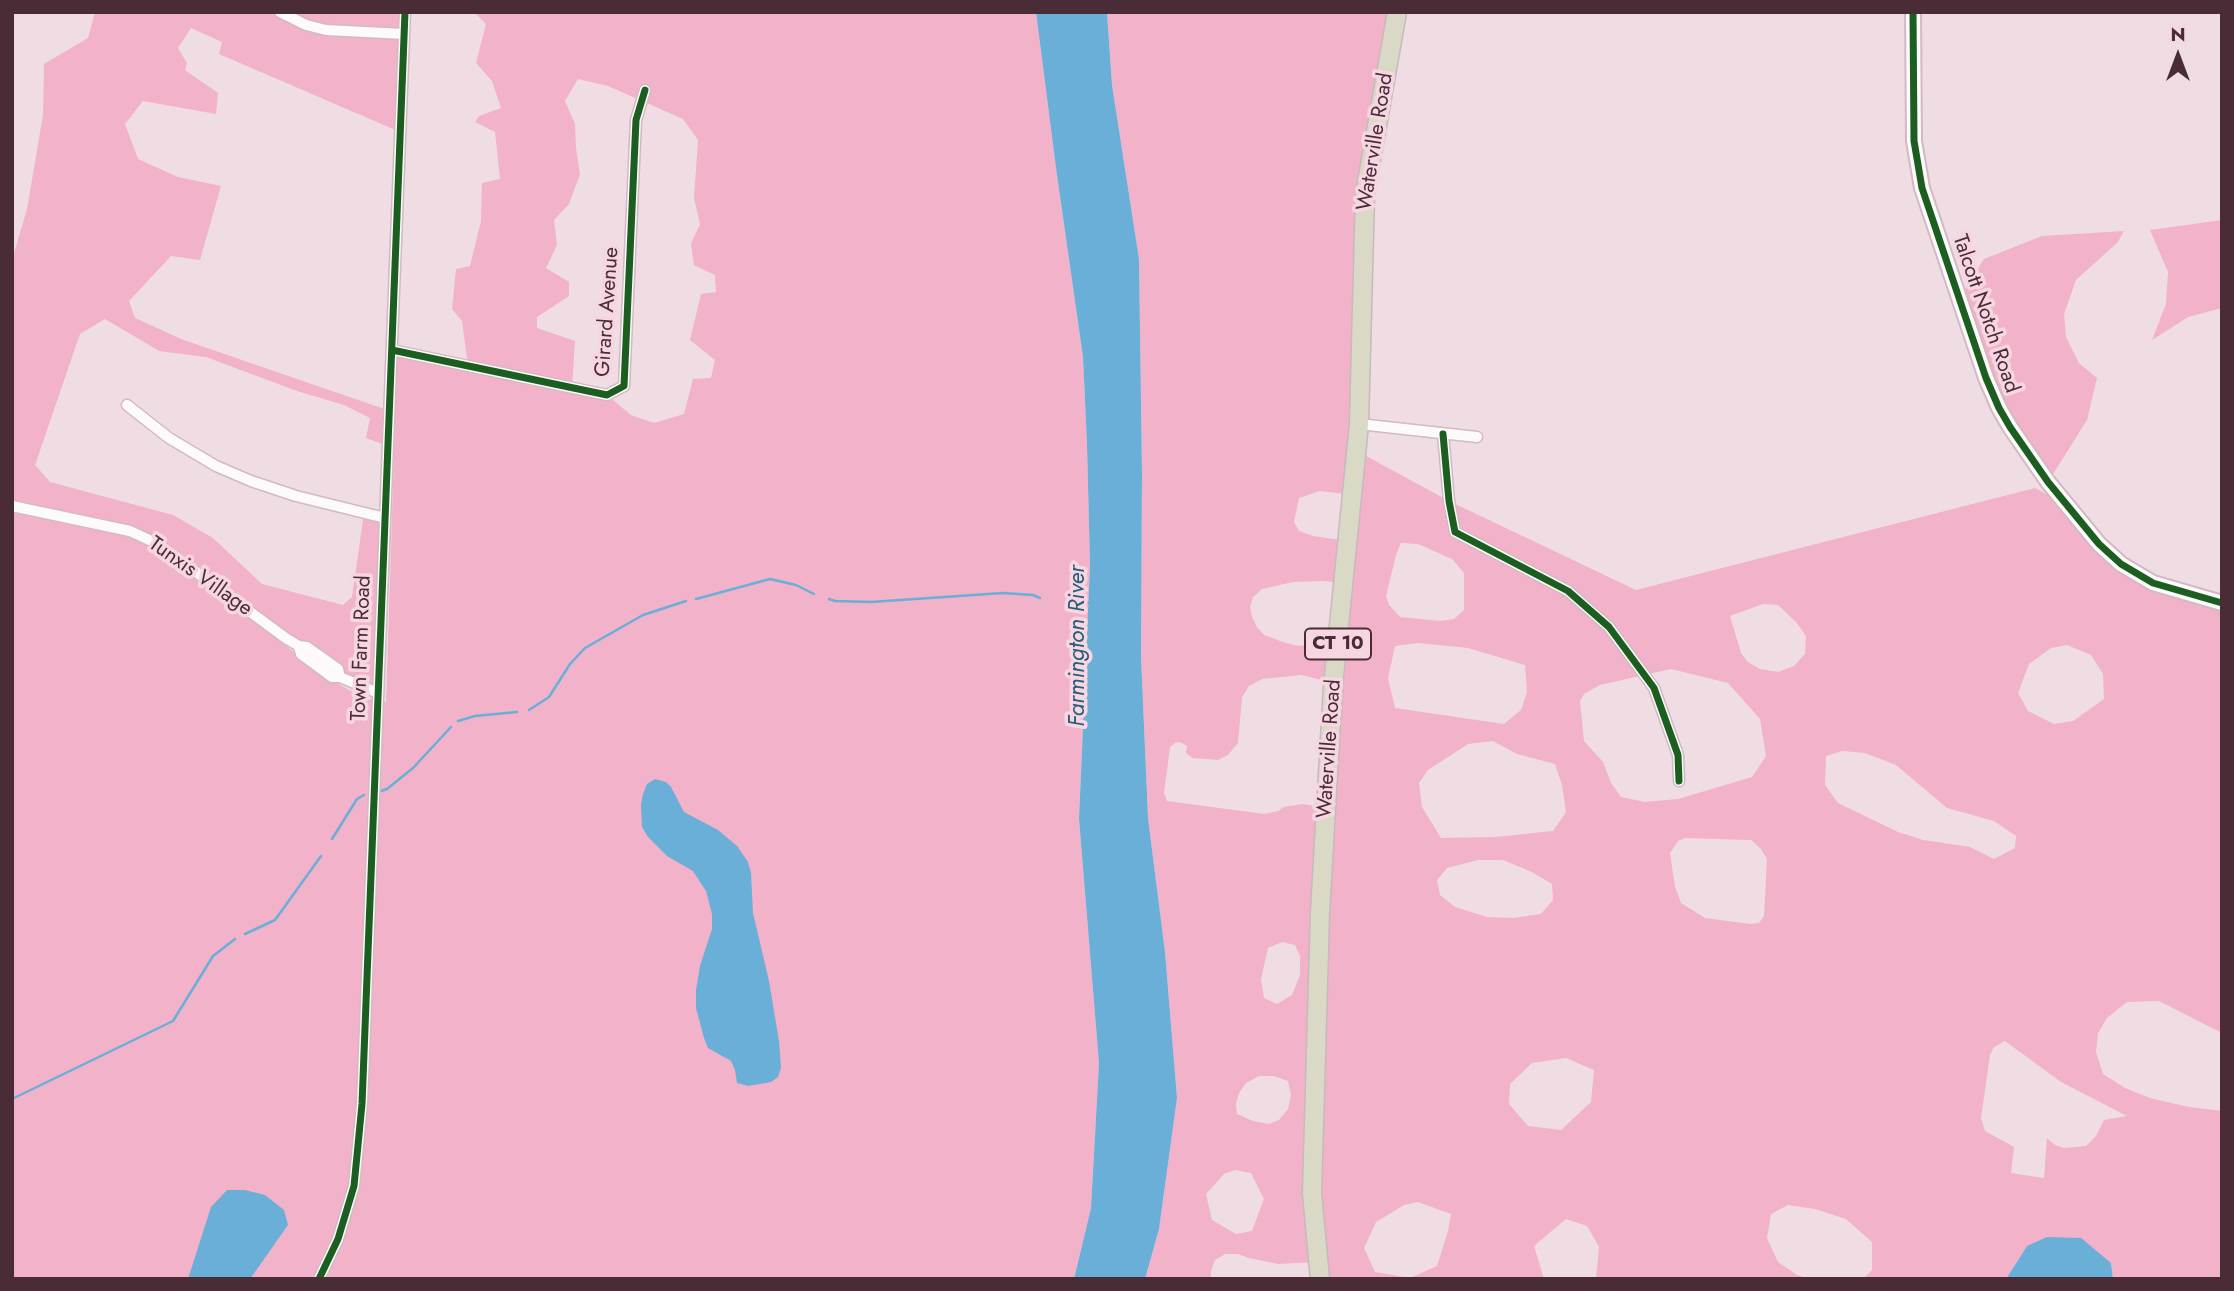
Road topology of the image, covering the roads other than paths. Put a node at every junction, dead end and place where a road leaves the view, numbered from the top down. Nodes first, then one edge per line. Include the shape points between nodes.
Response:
1 (280, 12) edge
2 (405, 12) edge
3 (1397, 12) edge
4 (1913, 12) edge
5 (404, 34) junction
6 (645, 90) dead end
7 (392, 350) junction
8 (127, 405) dead end
9 (1359, 424) junction
10 (1443, 434) junction
11 (1477, 437) dead end
12 (12, 506) edge
13 (385, 518) junction
14 (2222, 604) edge
15 (378, 693) junction
16 (1679, 781) dead end
17 (319, 1279) edge
18 (1320, 1279) edge

1 - 5 street via 326,30
2 - 5 street, Town Farm Road
3 - 9 highway, Waterville Road / CT 10 via 1364,194
4 - 14 street, Talcott Notch Road via 1914,141 1922,188 1999,408 2054,490 2099,544 2154,583
5 - 7 street, Town Farm Road
6 - 7 street, Girard Avenue via 636,120 624,386 607,395
7 - 13 street, Town Farm Road
8 - 13 street via 216,466 296,496
9 - 10 street
9 - 18 highway, Waterville Road / CT 10 via 1333,686 1320,913 1312,1193
10 - 11 street
10 - 16 street via 1455,532 1568,591 1609,627 1654,688 1678,755
12 - 15 street, Tunxis Village via 130,531 158,544 299,646 301,654 331,677
13 - 15 street, Town Farm Road
15 - 17 street, Town Farm Road via 358,1159 346,1216

